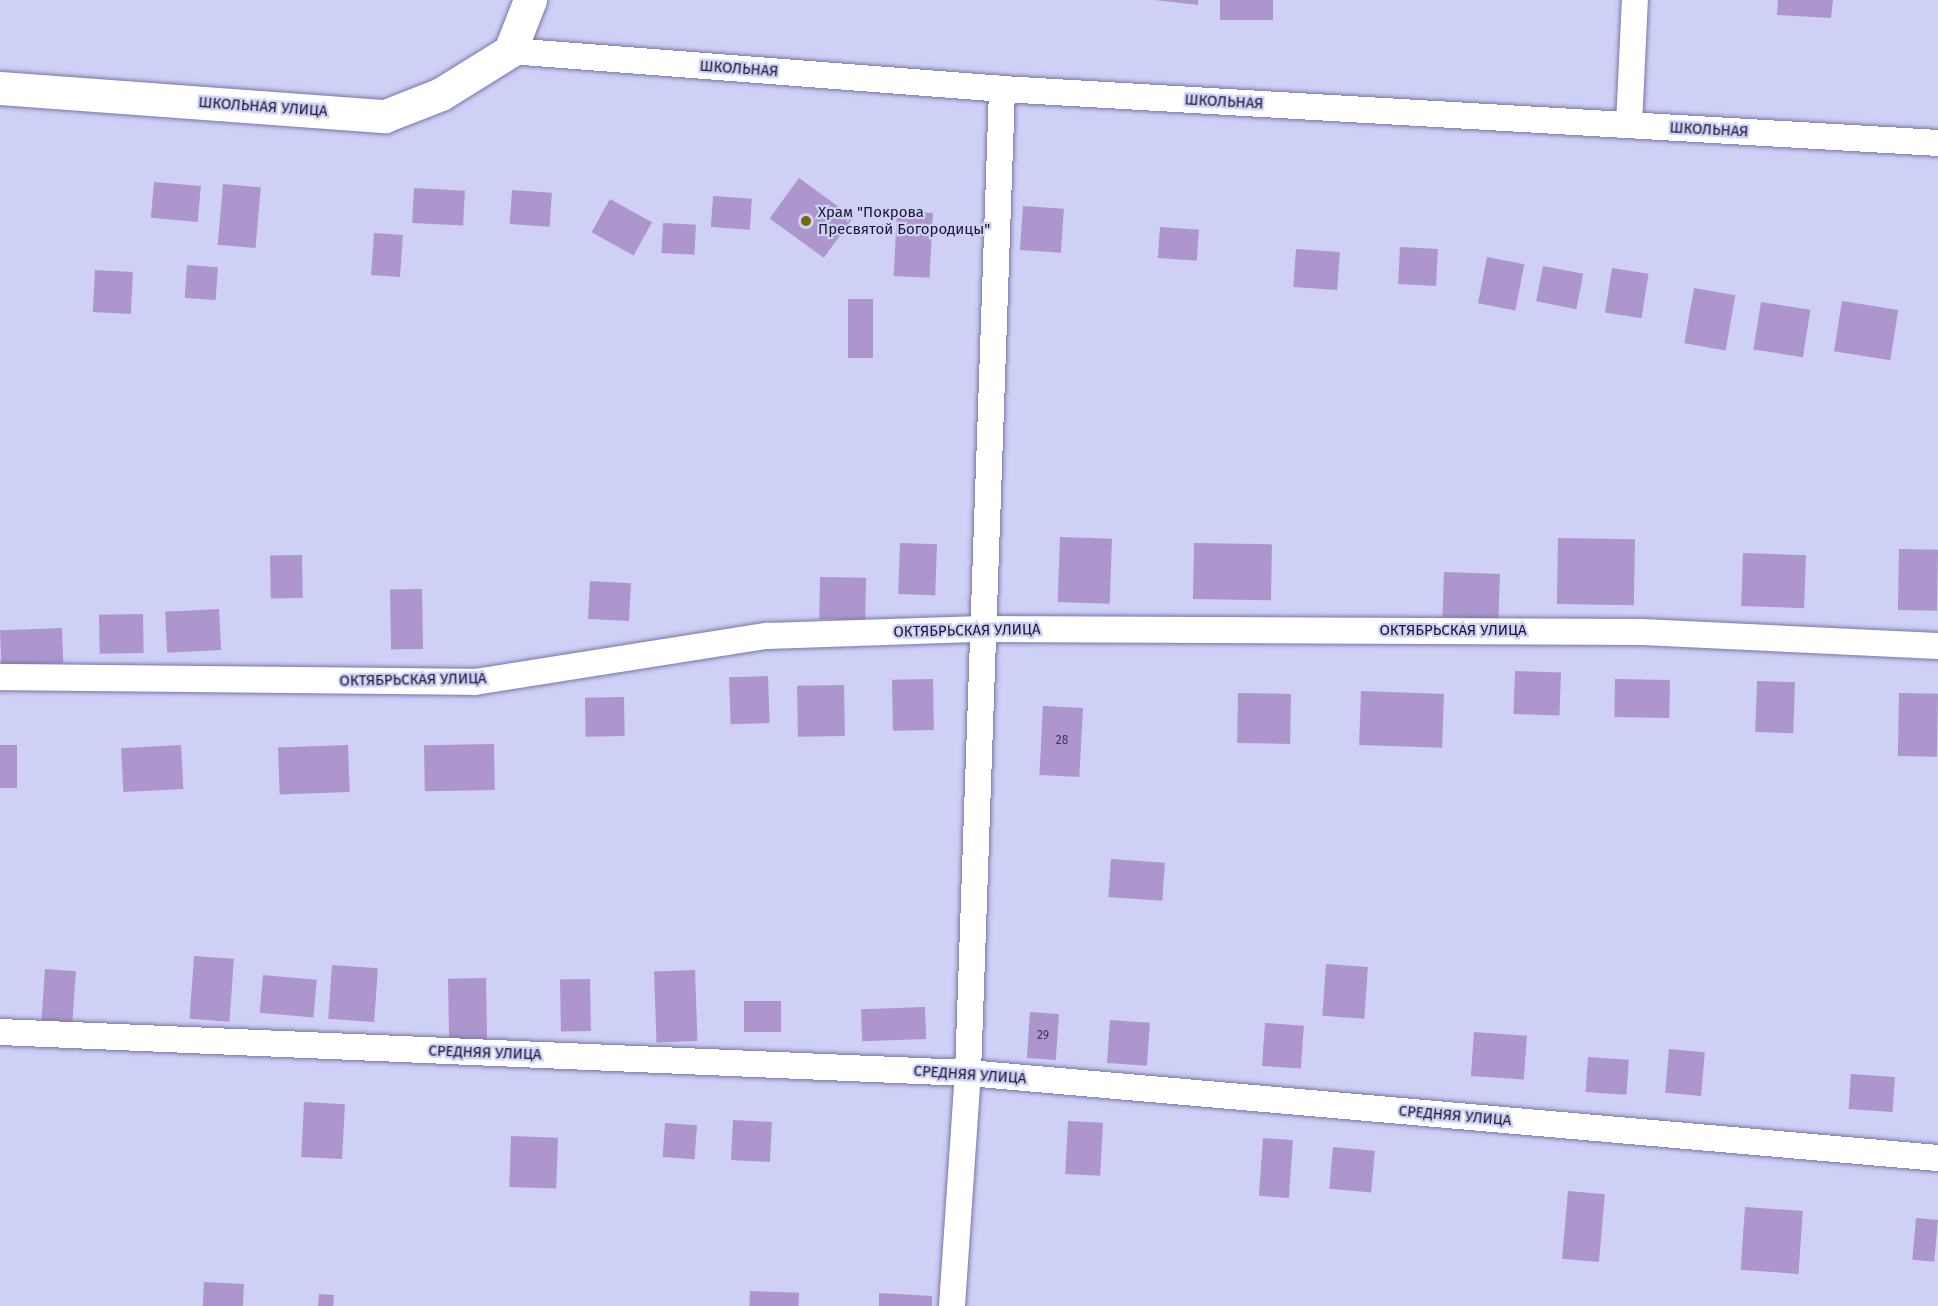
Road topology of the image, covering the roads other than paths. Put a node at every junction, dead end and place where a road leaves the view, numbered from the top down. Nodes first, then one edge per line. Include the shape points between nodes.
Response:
1 (530, 0) edge
2 (1635, 0) edge
3 (510, 51) junction
4 (0, 88) edge
5 (1002, 89) junction
6 (1629, 125) junction
7 (1938, 143) edge
8 (982, 630) junction
9 (1938, 646) edge
10 (0, 677) edge
11 (0, 1032) edge
12 (968, 1074) junction
13 (1938, 1158) edge
14 (952, 1306) edge

1 - 3 street
2 - 6 street
3 - 4 street, ШКОЛЬНАЯ УЛИЦА via 441,94 385,116
3 - 5 street, ШКОЛЬНАЯ
5 - 6 street, ШКОЛЬНАЯ
5 - 8 street
6 - 7 street, ШКОЛЬНАЯ
8 - 9 street, ОКТЯБРЬСКАЯ УЛИЦА via 1642,632
8 - 10 street, ОКТЯБРЬСКАЯ УЛИЦА via 767,636 475,682
8 - 12 street
11 - 12 street, СРЕДНЯЯ УЛИЦА
12 - 13 street, СРЕДНЯЯ УЛИЦА
12 - 14 street

